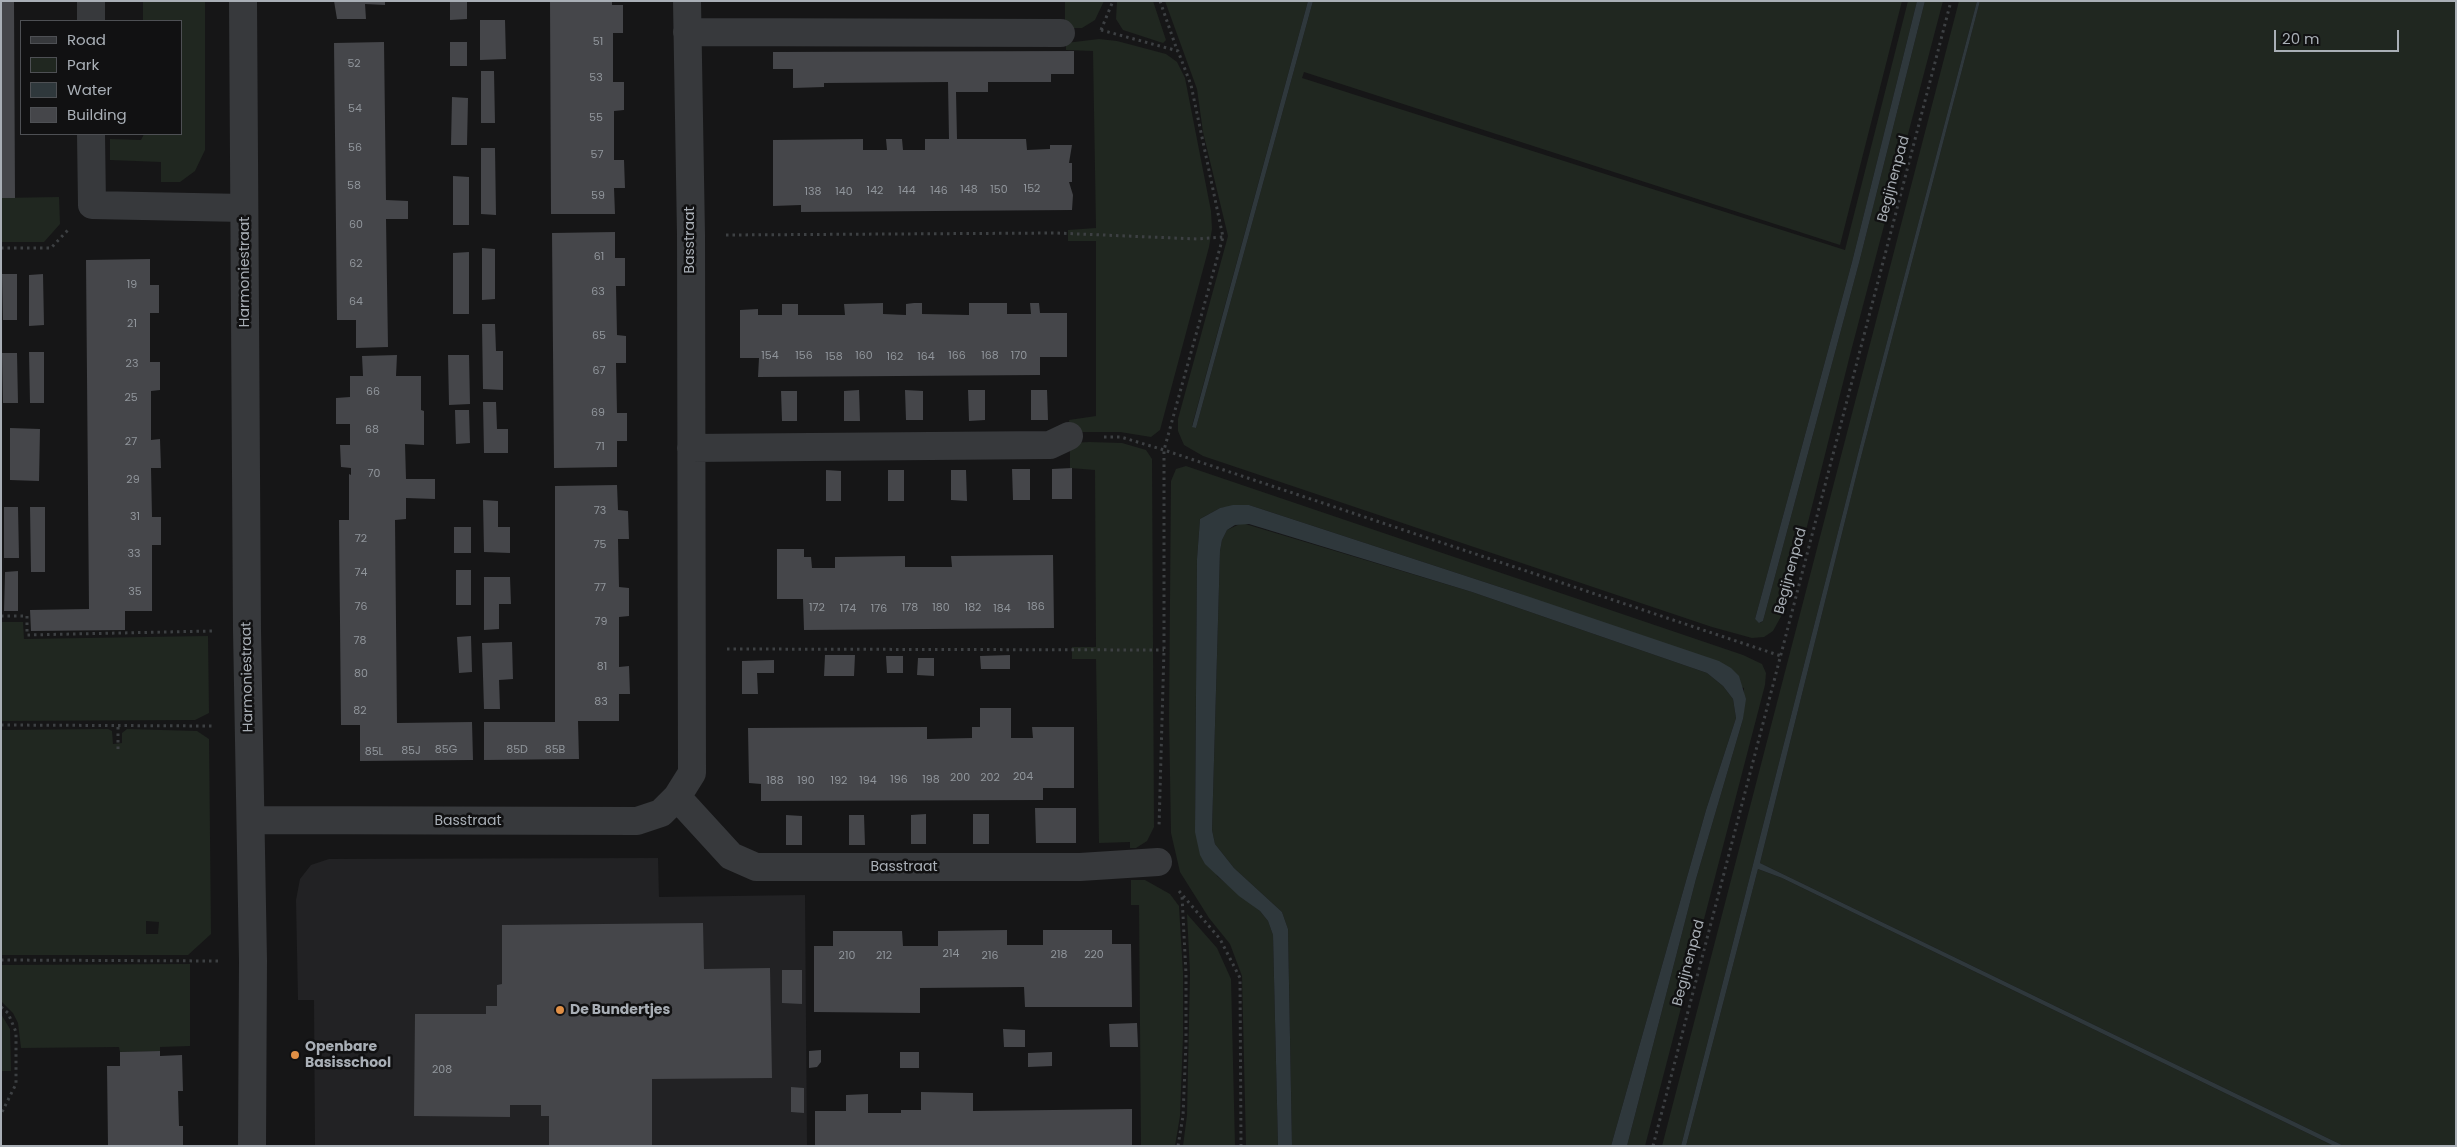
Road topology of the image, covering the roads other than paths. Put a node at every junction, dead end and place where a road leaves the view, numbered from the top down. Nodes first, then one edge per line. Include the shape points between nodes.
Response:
1 (91, 1) edge
2 (243, 1) edge
3 (687, 1) edge
4 (91, 20) edge
5 (687, 32) junction
6 (1061, 33) dead end
7 (91, 135) edge
8 (244, 208) junction
9 (1069, 436) road end
10 (691, 448) junction
11 (677, 797) junction
12 (251, 820) junction
13 (1158, 862) road end
14 (252, 1146) edge

1 - 4 street
2 - 8 street, Harmoniestraat
3 - 5 street, Basstraat
5 - 6 street
5 - 10 street, Basstraat
7 - 8 street, Harmoniestraat via 92,205
8 - 12 street, Harmoniestraat
9 - 10 street via 1050,445
10 - 11 street, Basstraat via 692,773
11 - 12 street, Basstraat via 661,813 637,821
11 - 13 street, Basstraat via 731,856 756,867 1080,867
12 - 14 street, Harmoniestraat

